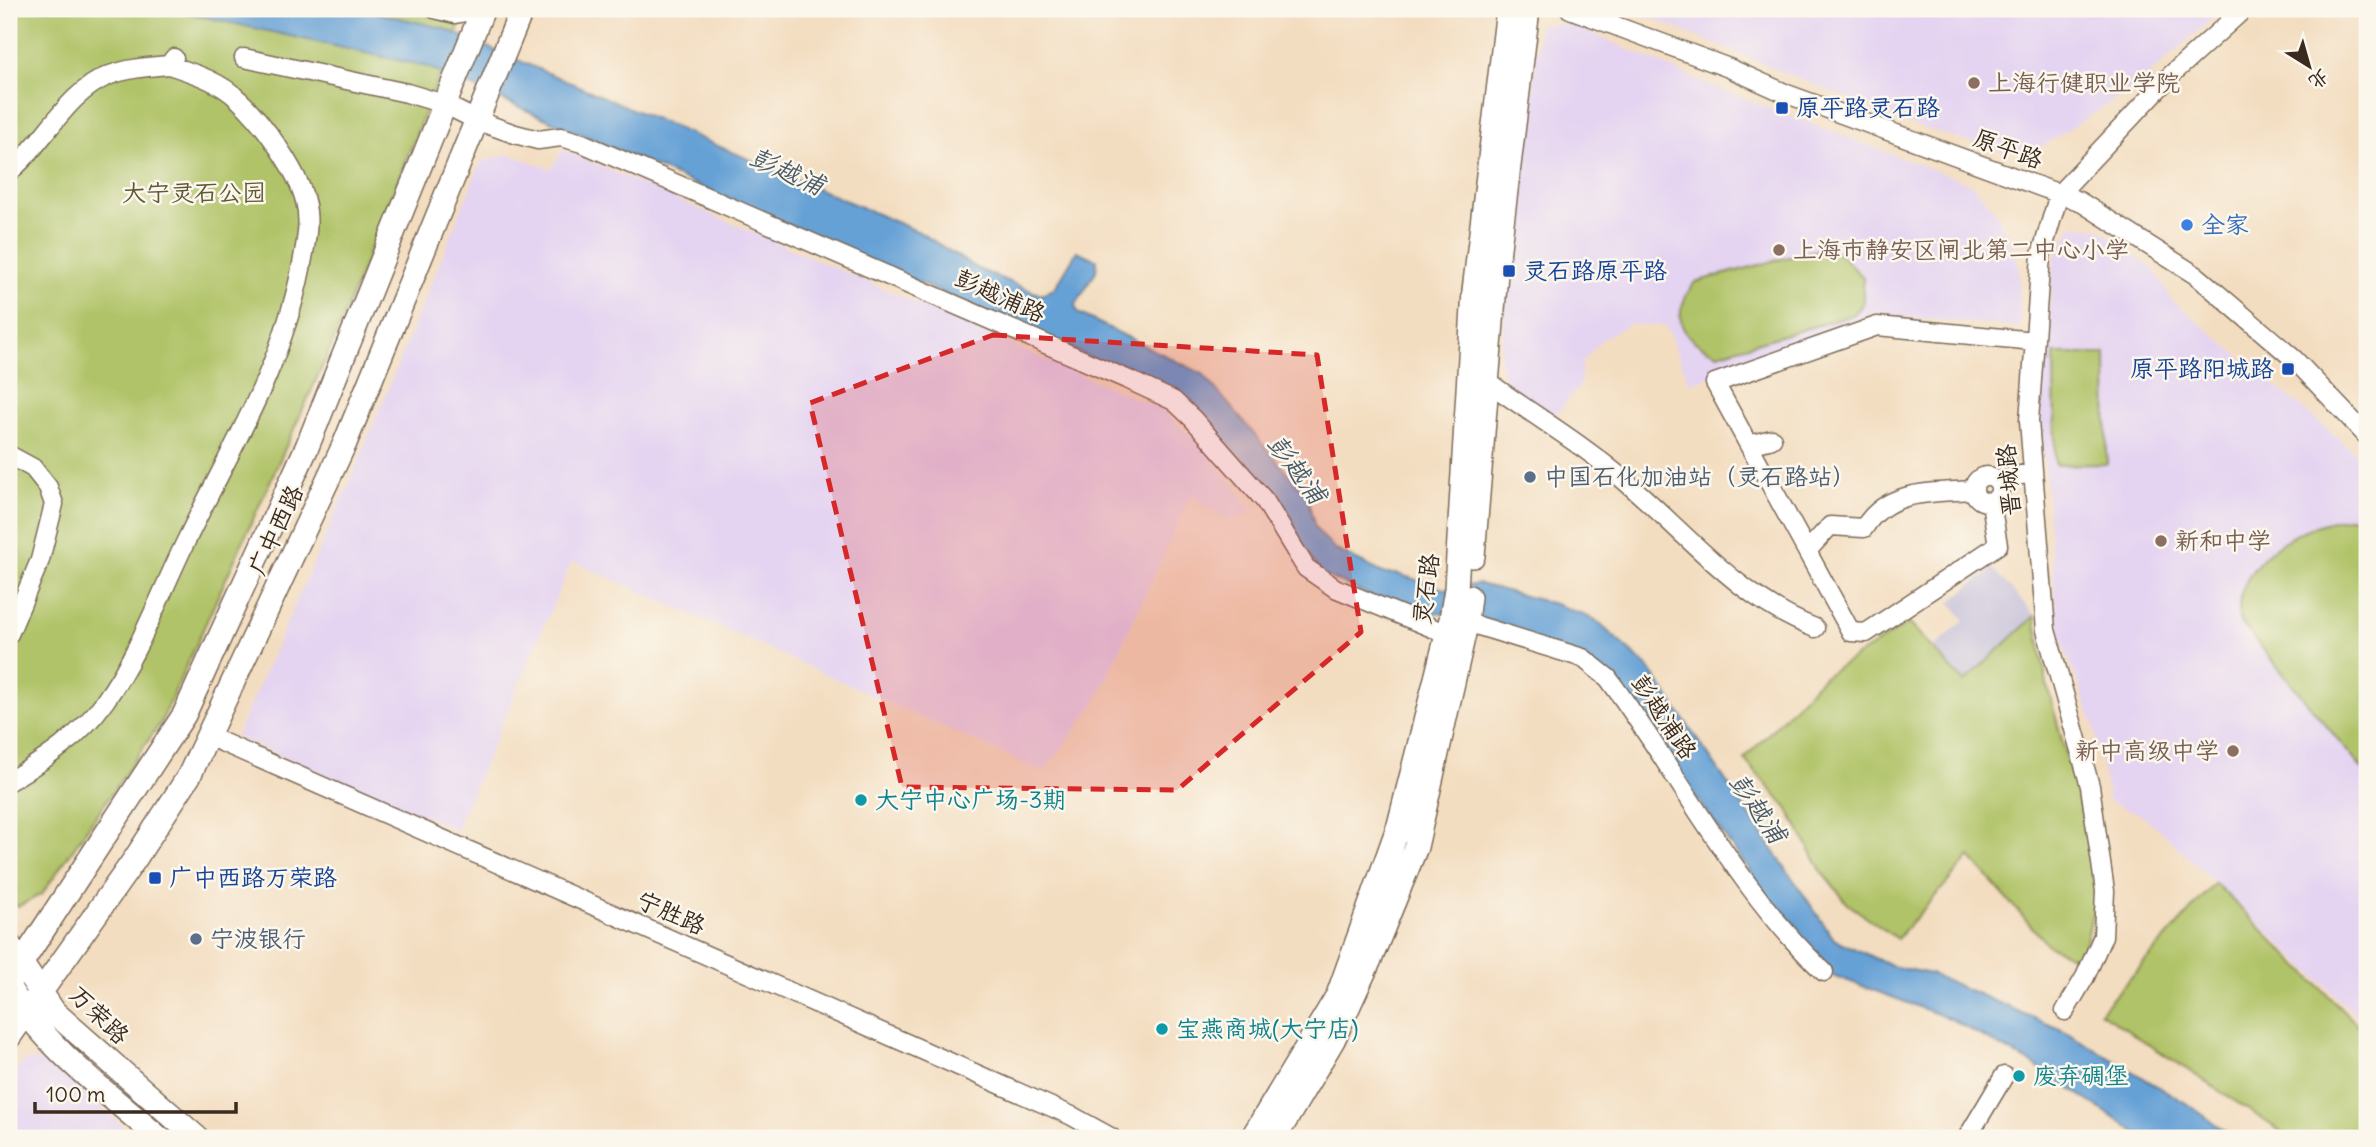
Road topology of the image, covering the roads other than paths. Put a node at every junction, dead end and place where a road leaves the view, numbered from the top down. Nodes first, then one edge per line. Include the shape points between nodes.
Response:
1 (435, 9) edge
2 (522, 9) edge
3 (1508, 9) edge
4 (1528, 9) edge
5 (1570, 9) edge
6 (2244, 9) edge
7 (482, 12) edge
8 (244, 58) dead end
9 (444, 104) junction
10 (478, 121) junction
11 (9, 172) edge
12 (2059, 194) junction
13 (2034, 341) junction
14 (1488, 382) junction
15 (2367, 436) edge
16 (1772, 439) dead end
17 (1749, 444) junction
18 (9, 455) edge
19 (2033, 472) junction
20 (1997, 481) junction
21 (1972, 490) junction
22 (1992, 503) junction
23 (1807, 551) junction
24 (1464, 571) junction
25 (1457, 626) junction
26 (1815, 628) dead end
27 (9, 634) edge
28 (208, 736) junction
29 (9, 781) edge
30 (13, 964) edge
31 (1824, 972) dead end
32 (9, 988) edge
33 (41, 994) junction
34 (2065, 1011) dead end
35 (26, 1015) junction
36 (9, 1037) edge
37 (2004, 1076) dead end
38 (159, 1138) edge
39 (197, 1138) edge
40 (1112, 1138) edge
41 (1252, 1138) edge
42 (1275, 1138) edge
43 (1967, 1138) edge

1 - 7 street via 455,14
2 - 10 main road, 广中西路
3 - 24 main road, 灵石路 via 1474,291
4 - 14 main road, 灵石路 via 1496,273
5 - 12 street, 原平路
6 - 12 street, 晋城路 via 2172,74
7 - 9 main road, 广中西路
8 - 9 street, 彭越浦路
9 - 10 street, 彭越浦路
9 - 30 main road, 广中西路 via 307,447 184,715
10 - 25 street, 彭越浦路 via 538,140 561,137 582,143 1174,401 1265,501 1306,568 1335,588
10 - 28 main road, 广中西路 via 345,443
11 - 29 street via 77,98 107,76 172,62 239,99 289,166 305,201 307,237 290,318 270,376 129,665 104,703 66,745
12 - 13 street, 晋城路 via 2040,255
12 - 15 street, 原平路 via 2079,201 2197,276 2294,359
13 - 17 street via 1923,337 1877,326 1715,383
13 - 19 street, 晋城路 via 2029,421
14 - 24 main road, 灵石路
14 - 26 street via 1624,480 1783,616
16 - 17 street
17 - 23 street
18 - 27 street via 33,468 54,504 40,560
19 - 20 street
19 - 34 street, 晋城路 via 2046,630 2090,786 2105,891 2103,936
20 - 21 street via 1980,477
20 - 22 street via 1999,497
21 - 22 street via 1983,502
21 - 23 street via 1904,495 1873,512 1864,528 1830,526
22 - 23 street via 1998,544 1866,633 1851,632
24 - 25 main road, 灵石路
25 - 31 street, 彭越浦路 via 1583,658 1608,678 1760,898 1800,950
25 - 41 main road, 灵石路 via 1399,825 1338,995
25 - 42 main road, 灵石路 via 1416,847 1333,1040
28 - 33 main road, 广中西路 via 189,776
28 - 40 street, 宁胜路 via 1072,1116
30 - 33 main road, 万荣路
32 - 35 main road
33 - 35 main road, 广中西路
33 - 39 main road, 万荣路 via 69,1027
35 - 36 main road, 广中西路
35 - 38 main road via 53,1047
37 - 43 street

